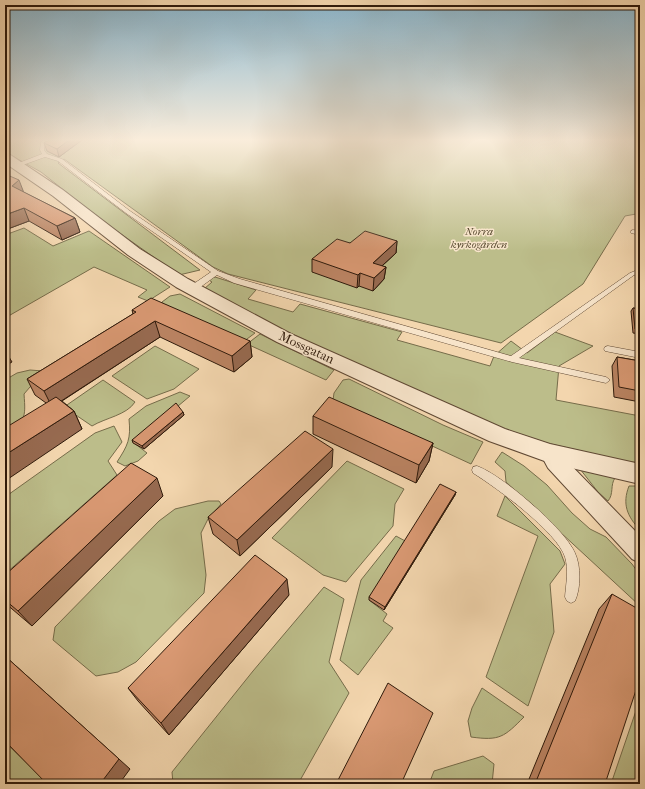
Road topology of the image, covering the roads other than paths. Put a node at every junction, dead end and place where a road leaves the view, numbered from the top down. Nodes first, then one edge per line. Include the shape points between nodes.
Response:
1 (35, 177) edge
2 (82, 177) edge
3 (633, 232) dead end
4 (640, 234) edge
5 (640, 271) edge
6 (216, 272) junction
7 (192, 289) junction
8 (608, 349) dead end
9 (640, 355) edge
10 (512, 359) junction
11 (606, 380) dead end
12 (550, 453) junction
13 (477, 470) dead end
14 (640, 474) edge
15 (640, 552) edge
16 (571, 597) dead end

1 - 7 street, Mossgatan via 134,252
2 - 6 lane via 128,212
3 - 4 lane
5 - 10 lane via 632,274
6 - 7 lane
6 - 10 lane
7 - 12 street, Mossgatan via 284,338 458,418 497,435
8 - 9 lane
10 - 11 lane
12 - 14 street, Mossgatan
12 - 15 street via 555,462
13 - 16 lane via 506,489 552,530 570,554 573,573

